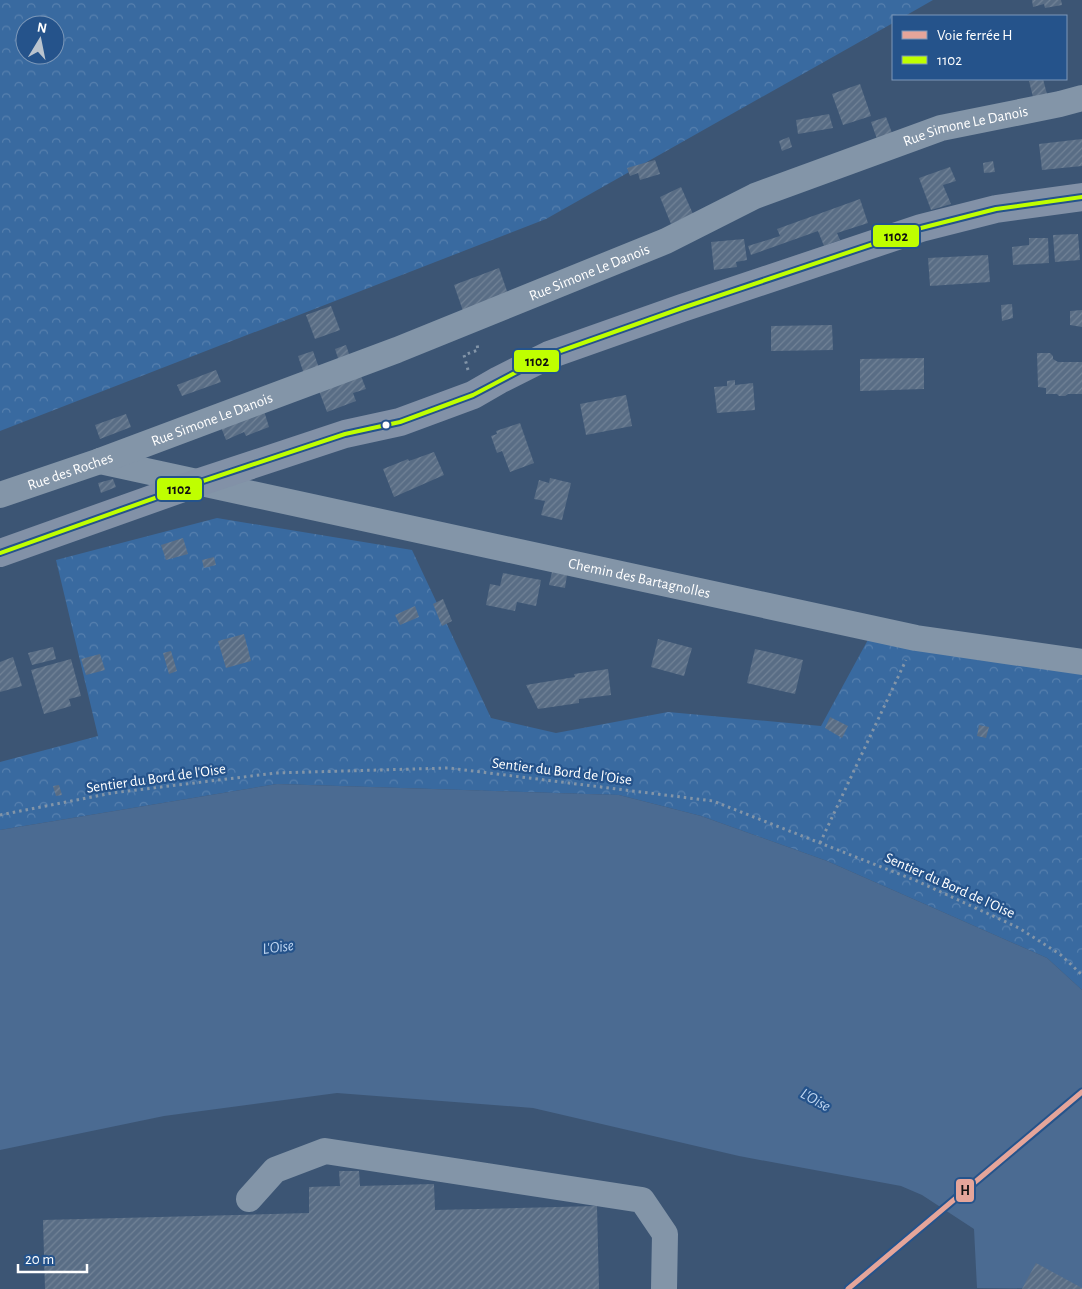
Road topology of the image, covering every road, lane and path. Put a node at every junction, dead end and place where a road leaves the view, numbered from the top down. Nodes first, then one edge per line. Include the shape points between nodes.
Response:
1 (1082, 98) edge
2 (1082, 197) edge
3 (100, 460) junction
4 (200, 482) junction
5 (0, 495) edge
6 (0, 553) edge
7 (916, 638) junction
8 (1082, 662) edge
9 (0, 815) edge
10 (820, 843) junction
11 (1082, 976) edge
12 (249, 1199) dead end
13 (664, 1289) edge

1 - 3 street, Rue Simone Le Danois via 941,128 764,193 666,242 406,347
2 - 4 main road via 996,209 912,230 548,355 473,395 408,419 345,434
3 - 4 street, Rue des Roches
3 - 5 street, Rue des Roches
4 - 6 main road
4 - 7 street, Chemin des Bartagnolles
7 - 8 street, Chemin des Bartagnolles
7 - 10 path
9 - 10 path, Sentier du Bord de l'Oise via 112,793 276,773 450,768 712,801
10 - 11 path, Sentier du Bord de l'Oise via 917,881 1019,928 1061,955
12 - 13 street via 275,1170 326,1151 642,1200 665,1234

